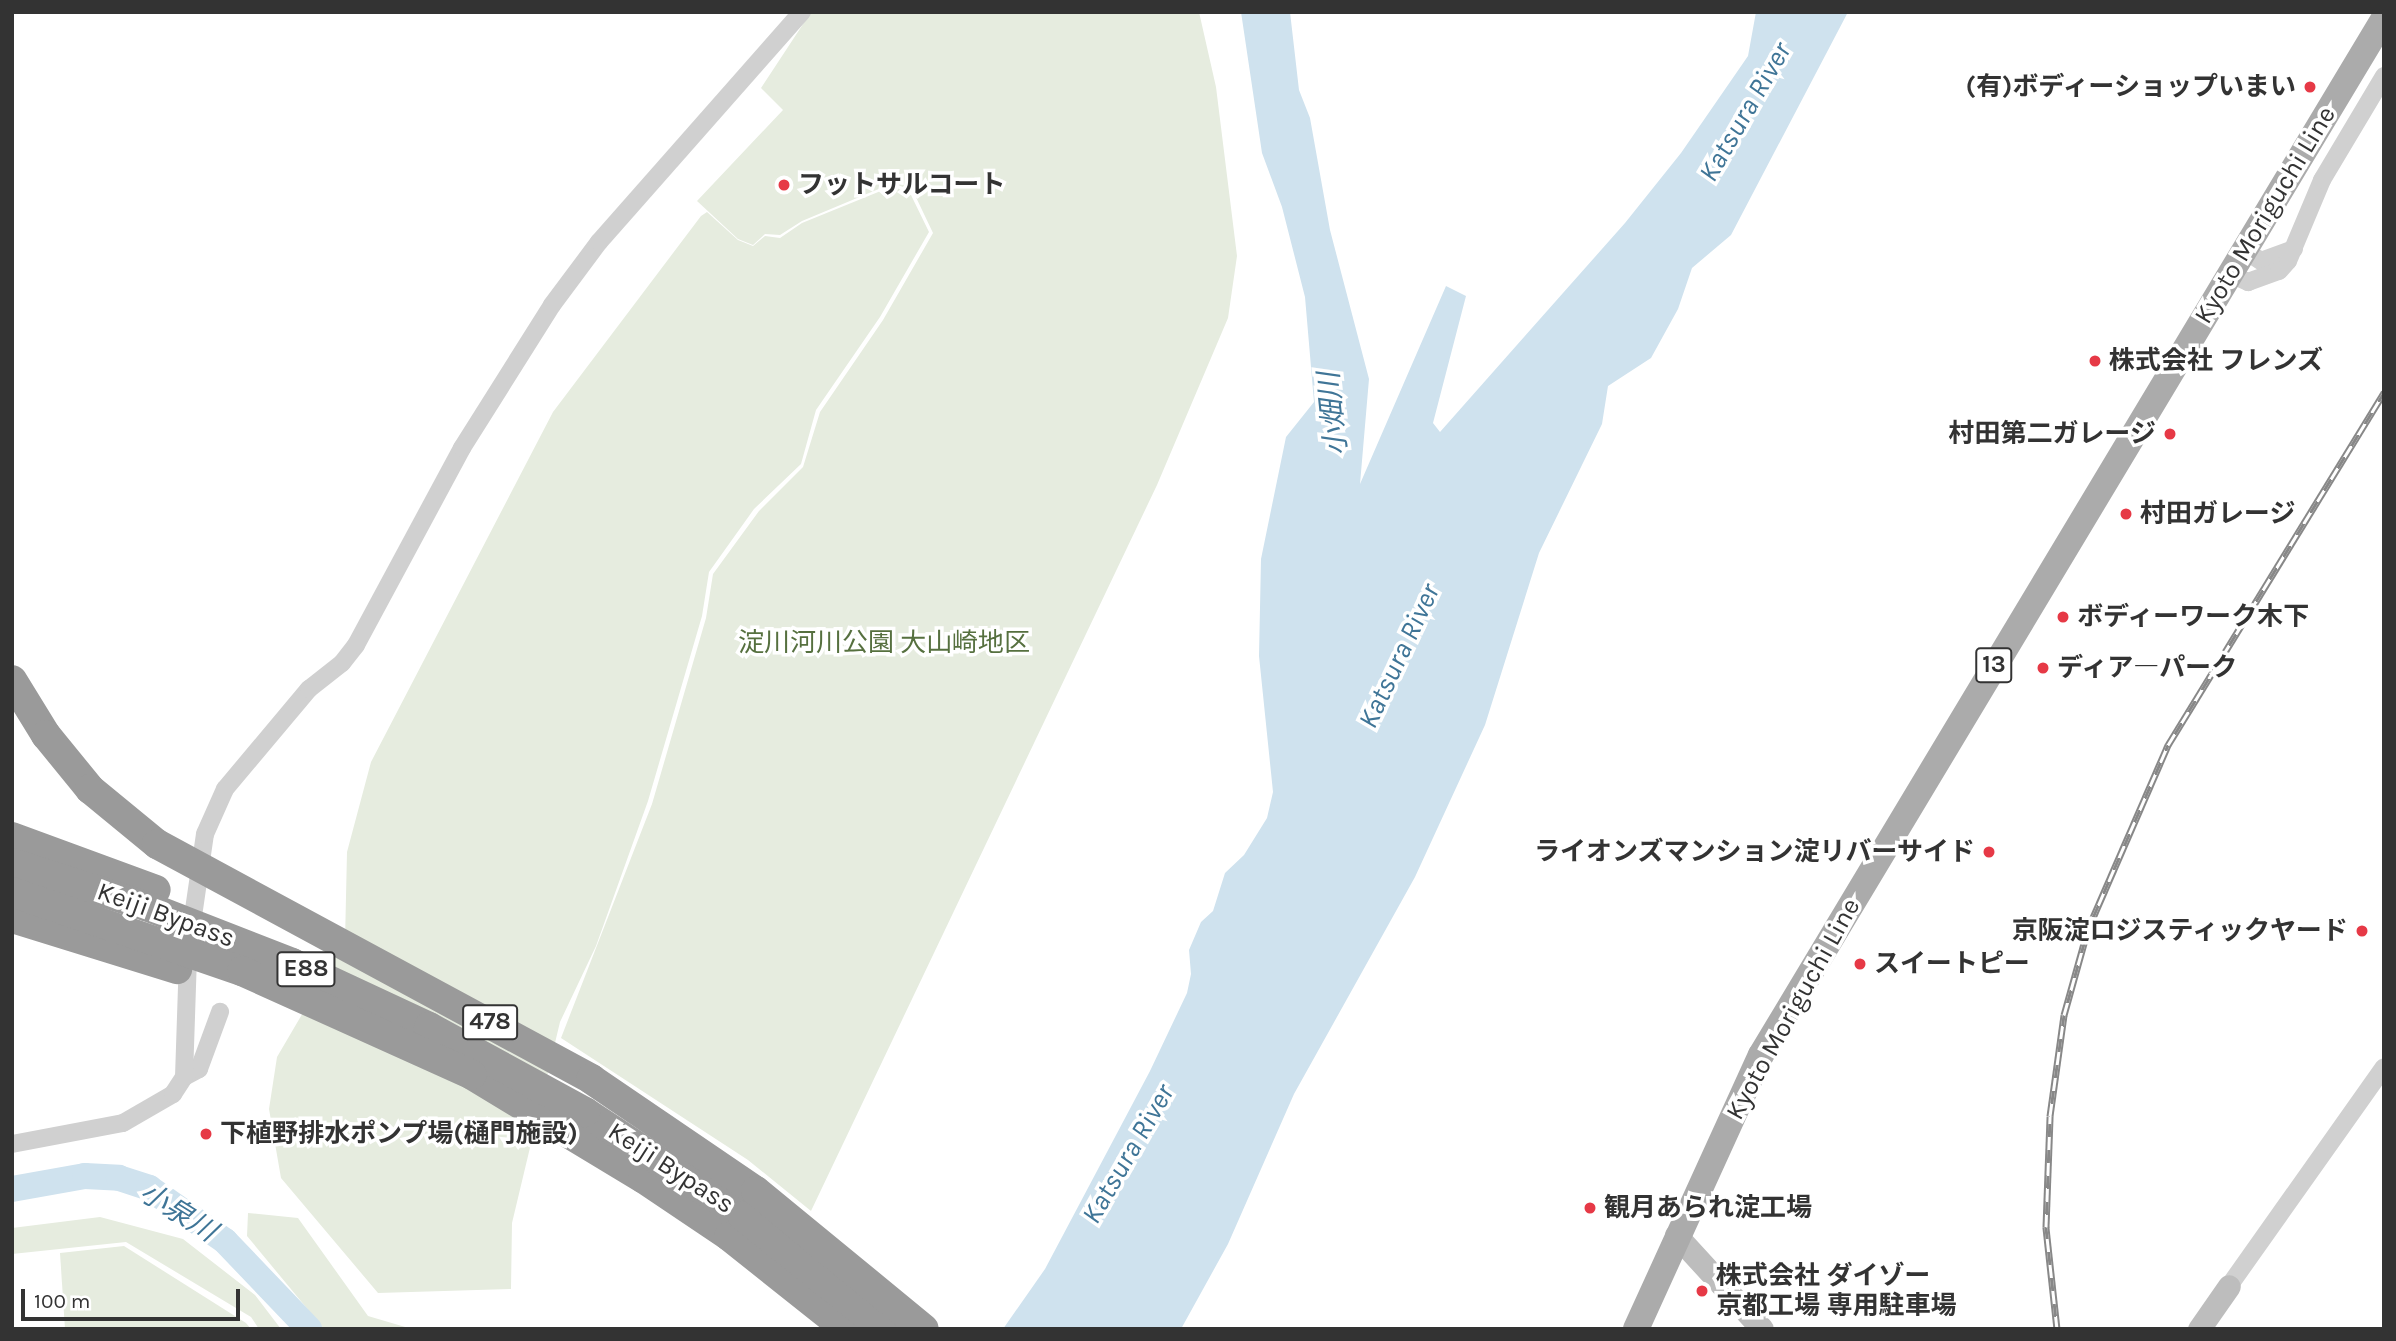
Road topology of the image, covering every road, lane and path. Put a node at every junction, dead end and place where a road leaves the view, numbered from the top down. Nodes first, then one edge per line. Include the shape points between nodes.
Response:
1 (802, 12) edge
2 (2384, 18) edge
3 (2384, 76) edge
4 (2294, 249) junction
5 (2253, 256) junction
6 (2239, 278) junction
7 (12, 680) edge
8 (12, 827) edge
9 (12, 836) edge
10 (80, 860) junction
11 (12, 863) edge
12 (12, 892) edge
13 (12, 918) edge
14 (220, 1012) dead end
15 (2384, 1067) edge
16 (472, 1075) junction
17 (184, 1077) junction
18 (585, 1112) junction
19 (12, 1144) edge
20 (1673, 1240) junction
21 (2229, 1286) joint
22 (846, 1329) edge
23 (884, 1329) edge
24 (924, 1329) edge
25 (1619, 1329) edge
26 (1636, 1329) edge
27 (1650, 1329) edge
28 (1762, 1329) edge
29 (2199, 1329) edge

1 - 17 street via 599,242 552,305 462,447 355,652 309,689 225,789 210,823 195,886 187,962
2 - 5 main road, Kyoto Moriguchi Line / 13
3 - 4 street via 2322,180
4 - 5 street
4 - 6 street via 2279,271
5 - 6 main road, Kyoto Moriguchi Line / 13
6 - 20 main road, Kyoto Moriguchi Line / 13 via 1789,1007
7 - 24 highway, 478, bridge via 46,735 90,789 157,844 591,1080 756,1192
8 - 10 highway
9 - 10 highway, E88
10 - 18 highway, E88, bridge via 206,911 366,985 521,1068
11 - 18 highway, Keiji Bypass / E88, bridge via 146,906 292,963 429,1027
12 - 16 highway, Keiji Bypass / E88, bridge via 242,971
13 - 16 highway, bridge via 272,1000
14 - 17 street via 199,1069
15 - 21 street
16 - 22 highway, Keiji Bypass / E88 via 729,1236
17 - 19 street via 173,1094 124,1123
18 - 23 highway, Keiji Bypass / E88 via 743,1216
20 - 25 main road, 13 via 1648,1269
20 - 26 main road, Kyoto Moriguchi Line / 13
20 - 27 main road, 13 via 1670,1276
20 - 28 street
21 - 29 street

